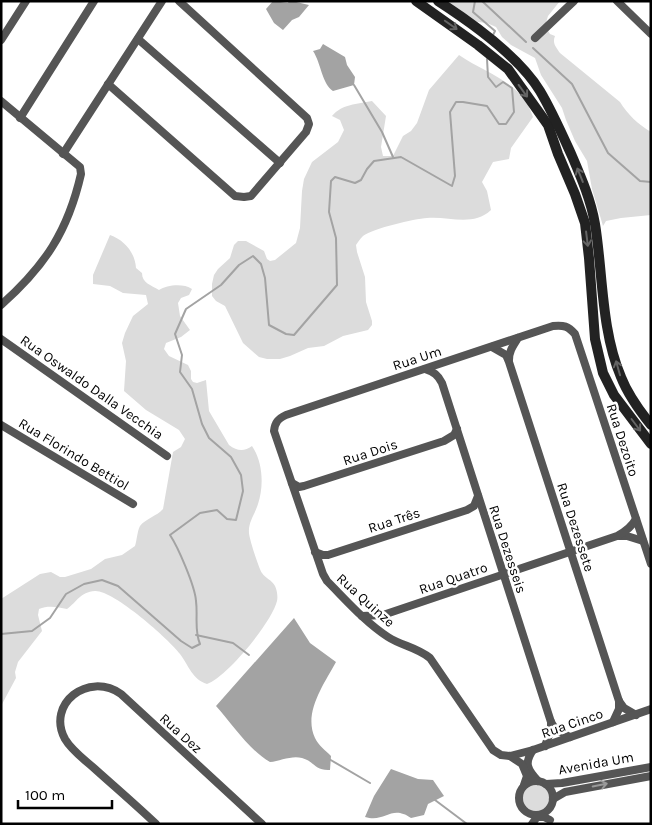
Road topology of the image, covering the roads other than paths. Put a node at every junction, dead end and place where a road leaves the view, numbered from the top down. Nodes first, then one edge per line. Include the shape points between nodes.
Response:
1 (26, 1) edge
2 (94, 1) edge
3 (162, 1) edge
4 (179, 1) edge
5 (416, 1) edge
6 (438, 1) edge
7 (574, 1) edge
8 (617, 1) edge
9 (651, 34) edge
10 (138, 38) junction
11 (535, 38) dead end
12 (1, 40) edge
13 (108, 84) junction
14 (1, 101) edge
15 (20, 118) junction
16 (63, 154) junction
17 (280, 163) junction
18 (1, 305) edge
19 (568, 327) joint
20 (518, 338) junction
21 (1, 339) edge
22 (492, 347) junction
23 (452, 360) junction
24 (509, 362) junction
25 (425, 369) junction
26 (442, 383) junction
27 (277, 422) joint
28 (1, 425) edge
29 (651, 425) edge
30 (456, 429) junction
31 (444, 441) junction
32 (651, 444) edge
33 (462, 447) junction
34 (167, 456) dead end
35 (292, 483) junction
36 (304, 486) junction
37 (478, 496) junction
38 (297, 498) junction
39 (134, 504) dead end
40 (468, 510) junction
41 (484, 514) junction
42 (636, 519) junction
43 (617, 536) junction
44 (643, 541) junction
45 (315, 552) junction
46 (571, 552) junction
47 (328, 555) junction
48 (651, 564) edge
49 (320, 567) junction
50 (504, 574) junction
51 (383, 615) junction
52 (362, 616) junction
53 (380, 631) junction
54 (619, 700) junction
55 (651, 710) edge
56 (636, 715) junction
57 (551, 722) junction
58 (613, 722) junction
59 (570, 737) junction
60 (546, 746) junction
61 (533, 750) junction
62 (501, 755) joint
63 (510, 756) junction
64 (651, 766) edge
65 (651, 776) edge
66 (538, 781) junction
67 (546, 784) junction
68 (524, 785) junction
69 (553, 799) junction
70 (550, 809) junction
71 (527, 812) junction
72 (550, 822) edge
73 (156, 824) edge
74 (262, 824) edge
75 (531, 824) edge

1 - 12 street
2 - 15 street
3 - 10 street
4 - 17 street via 309,121 308,130
5 -> 32 main road via 508,70 548,125 585,223 595,339 602,373 614,395
29 -> 6 main road via 620,375 608,332 595,222 582,178 540,90 491,40
7 - 11 street
8 - 9 street
10 - 13 street
10 - 17 street
13 - 16 street
13 - 17 street via 235,196 251,196
14 - 15 street
15 - 16 street
16 - 18 street via 80,167 81,174 65,225 47,257 24,285
19 - 20 street, Rua Um via 553,326
19 - 42 street, Rua Dezoito via 576,334
20 - 22 street, Rua Um
20 - 24 street via 509,354
21 - 34 street, Rua Oswaldo Dalla Vecchia
22 - 23 street, Rua Um
22 - 24 street via 506,355
23 - 25 street, Rua Um
23 - 26 street via 444,369
24 - 46 street, Rua Dezessete
25 - 26 street via 432,371
25 - 27 street, Rua Um via 286,415
26 - 30 street, Rua Dezesseis
27 - 35 street, Rua Quinze via 274,432
28 - 39 street, Rua Florindo Bettiol
30 - 31 street, Rua Dois via 454,435
30 - 33 street, Rua Dezesseis
31 - 33 street
31 - 36 street, Rua Dois
33 - 37 street, Rua Dezesseis
35 - 36 street
35 - 38 street, Rua Quinze
36 - 38 street
37 - 40 street via 474,506
37 - 41 street, Rua Dezesseis
38 - 45 street, Rua Quinze
40 - 41 street
40 - 47 street, Rua Três
41 - 50 street, Rua Dezesseis
42 - 43 street, Rua Quatro
42 - 44 street, Rua Dezoito
43 - 44 street, Rua Quatro
43 - 46 street, Rua Quatro
44 - 48 street, Rua Dezoito
45 - 47 street
45 - 49 street, Rua Quinze
46 - 50 street, Rua Quatro
46 - 54 street, Rua Dezessete
47 - 49 street
49 - 52 street, Rua Quinze via 327,581
50 - 51 street, Rua Quatro
50 - 57 street, Rua Dezesseis
51 - 52 street, Rua Quatro
51 - 53 street
52 - 53 street, Rua Quinze
53 - 62 street, Rua Quinze via 389,638 421,650 430,658 493,750
54 - 56 street via 624,708
54 - 58 street
55 - 56 street, Rua Cinco
56 - 58 street, Rua Cinco
57 - 59 street via 556,730
57 - 60 street, Rua Dezesseis
58 - 59 street, Rua Cinco
59 - 60 street, Rua Cinco
60 - 61 street, Rua Cinco
61 - 63 street, Rua Cinco
61 - 66 street via 527,763
62 - 63 street, Rua Cinco
63 - 68 street via 522,764 527,776
64 - 67 street, Avenida Um
69 -> 65 street, Avenida Um via 564,792
66 - 67 street
66 - 68 street
67 - 69 street
68 - 71 street via 519,802
69 - 70 street
70 - 71 street via 535,815
70 - 72 street
71 - 75 street
72 - 75 street via 538,817
73 - 74 street, Rua Dez via 65,739 62,714 66,704 82,689 103,686 116,691

